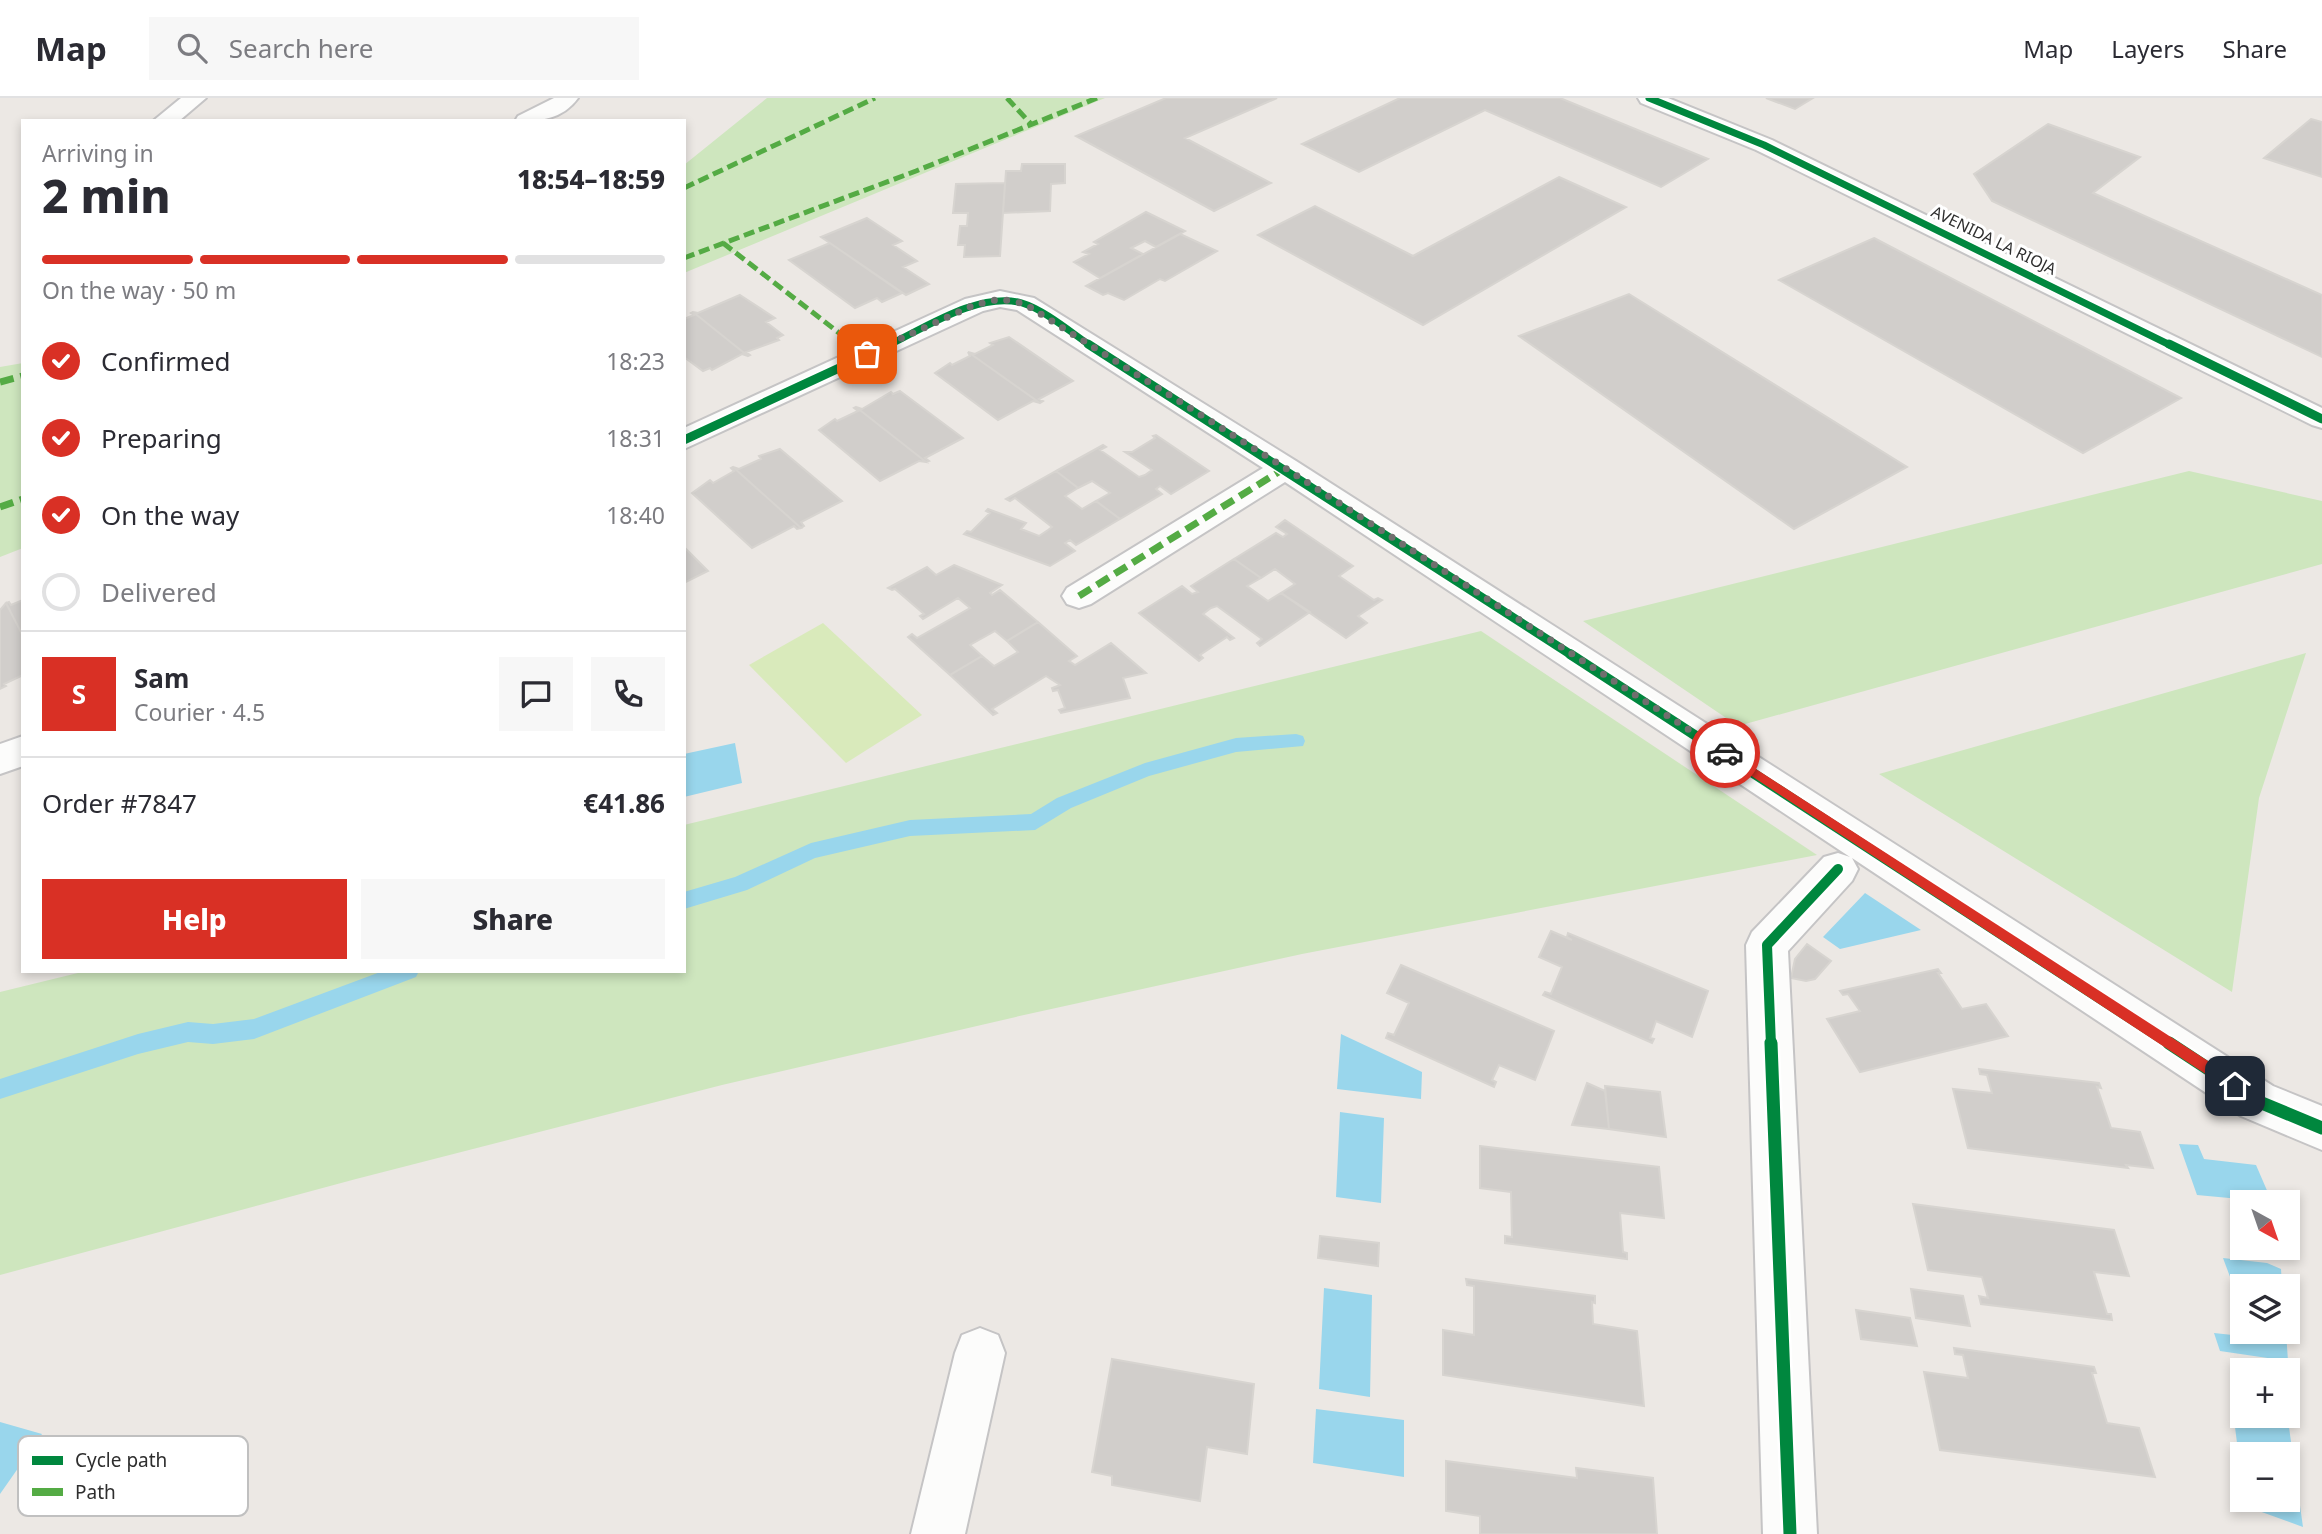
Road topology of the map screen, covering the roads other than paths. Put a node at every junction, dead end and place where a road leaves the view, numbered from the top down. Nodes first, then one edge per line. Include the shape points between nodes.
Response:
1 (195, 98) edge
2 (567, 98) edge
3 (1649, 98) edge
4 (167, 119) edge
5 (530, 119) edge
6 (2322, 419) edge
7 (686, 439) edge
8 (1285, 468) junction
9 (1079, 596) dead end
10 (21, 751) edge
11 (0, 760) edge
12 (1838, 869) dead end
13 (2322, 1128) edge
14 (980, 1353) dead end
15 (938, 1534) edge
16 (1790, 1534) edge

1 - 4 street
2 - 5 street
3 - 6 street, AVENIDA LA RIOJA via 1764,145
7 - 8 street via 974,305 1000,299 1025,304
8 - 9 street
8 - 13 street via 2258,1101
10 - 11 street
12 - 16 street via 1767,945
14 - 15 street

